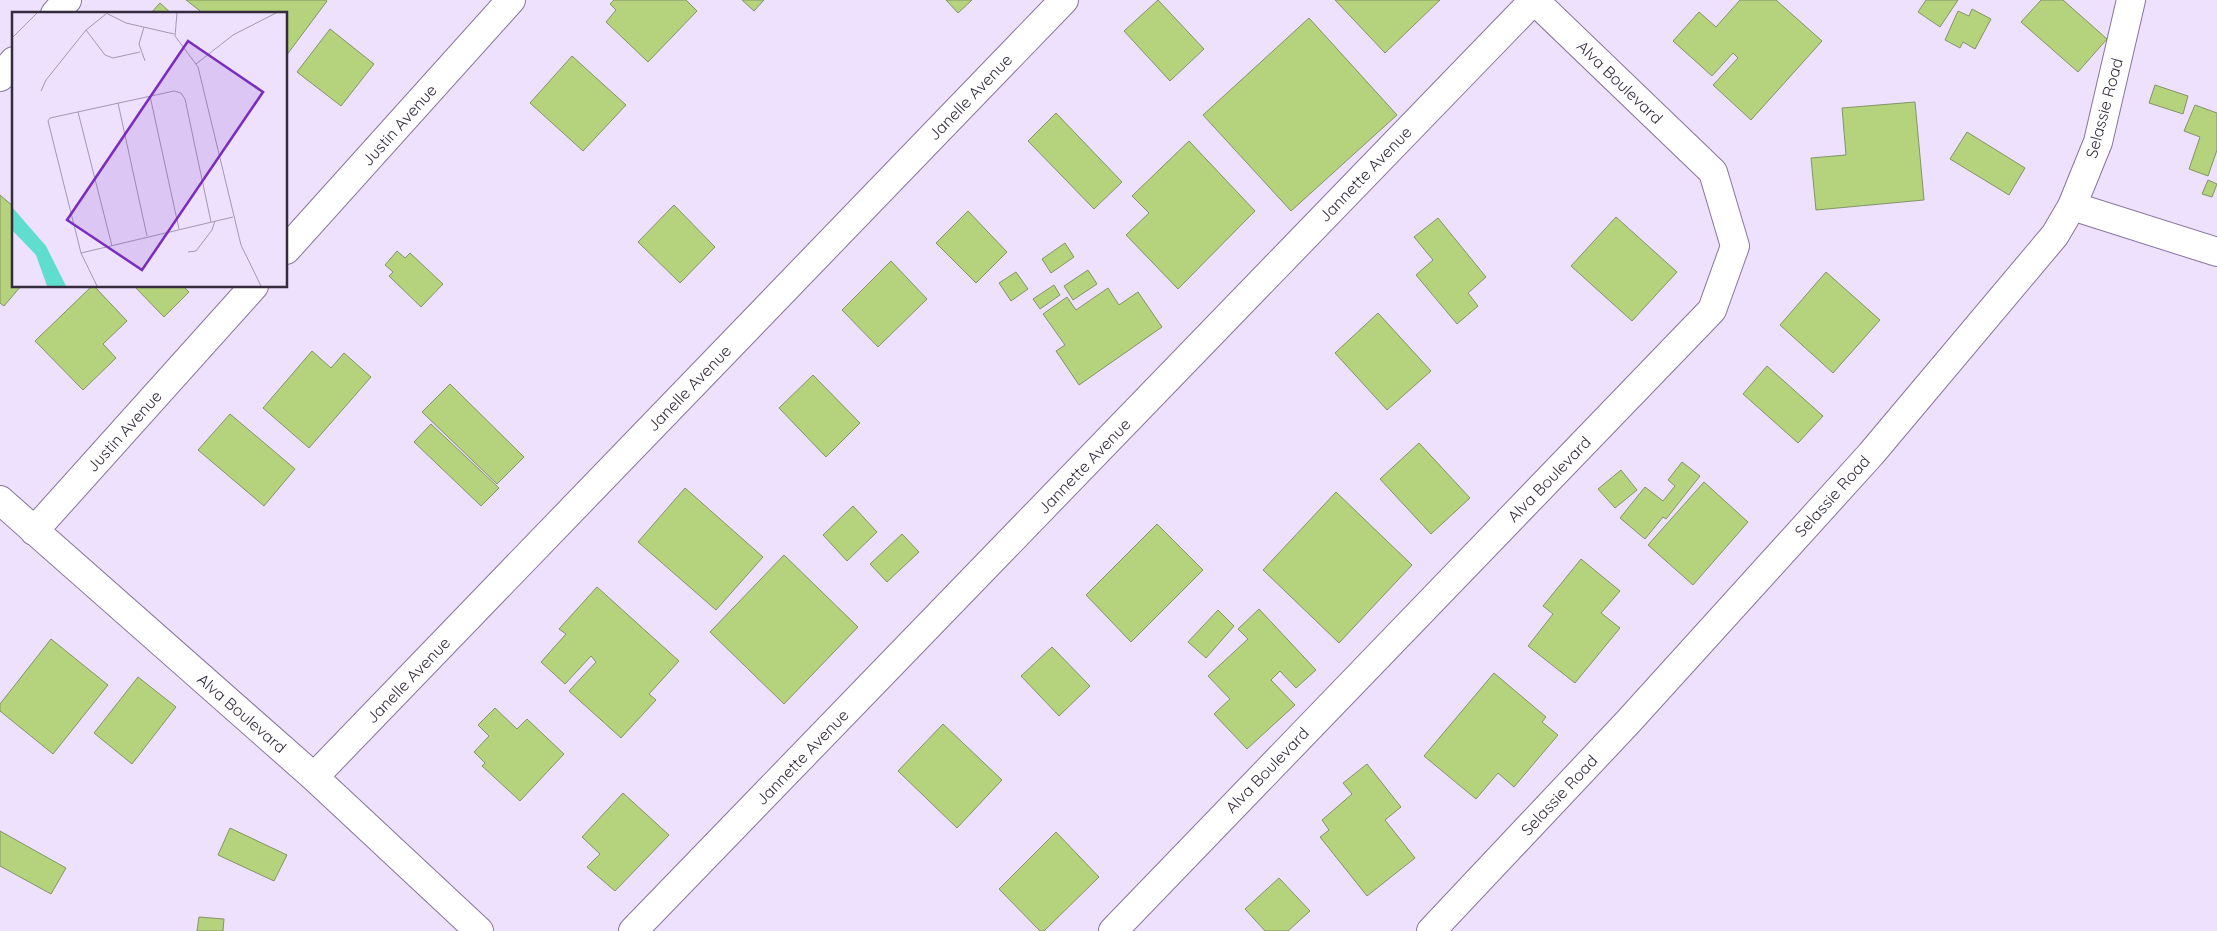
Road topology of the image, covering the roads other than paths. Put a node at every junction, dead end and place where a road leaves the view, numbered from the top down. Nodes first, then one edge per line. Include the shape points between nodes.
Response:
1 (67, 0) edge
2 (511, 0) edge
3 (1064, 0) edge
4 (1534, 0) edge
5 (2131, 0) edge
6 (57, 12) edge
7 (12, 63) edge
8 (0, 77) edge
9 (2072, 206) junction
10 (288, 248) edge
11 (2217, 252) edge
12 (252, 288) edge
13 (0, 500) edge
14 (34, 531) junction
15 (314, 777) junction
16 (479, 931) edge
17 (633, 931) edge
18 (1113, 931) edge
19 (1431, 931) edge

1 - 6 street
2 - 10 street, Justin Avenue
3 - 15 street, Janelle Avenue
4 - 17 street, Jannette Avenue
4 - 18 street, Alva Boulevard via 1714,172 1735,246 1712,310
5 - 9 street, Selassie Road via 2098,142
7 - 8 street
9 - 11 street
9 - 19 street, Selassie Road via 2055,235 1871,454 1628,722
12 - 14 street, Justin Avenue
13 - 14 street, Alva Boulevard
14 - 15 street, Alva Boulevard
15 - 16 street, Alva Boulevard

